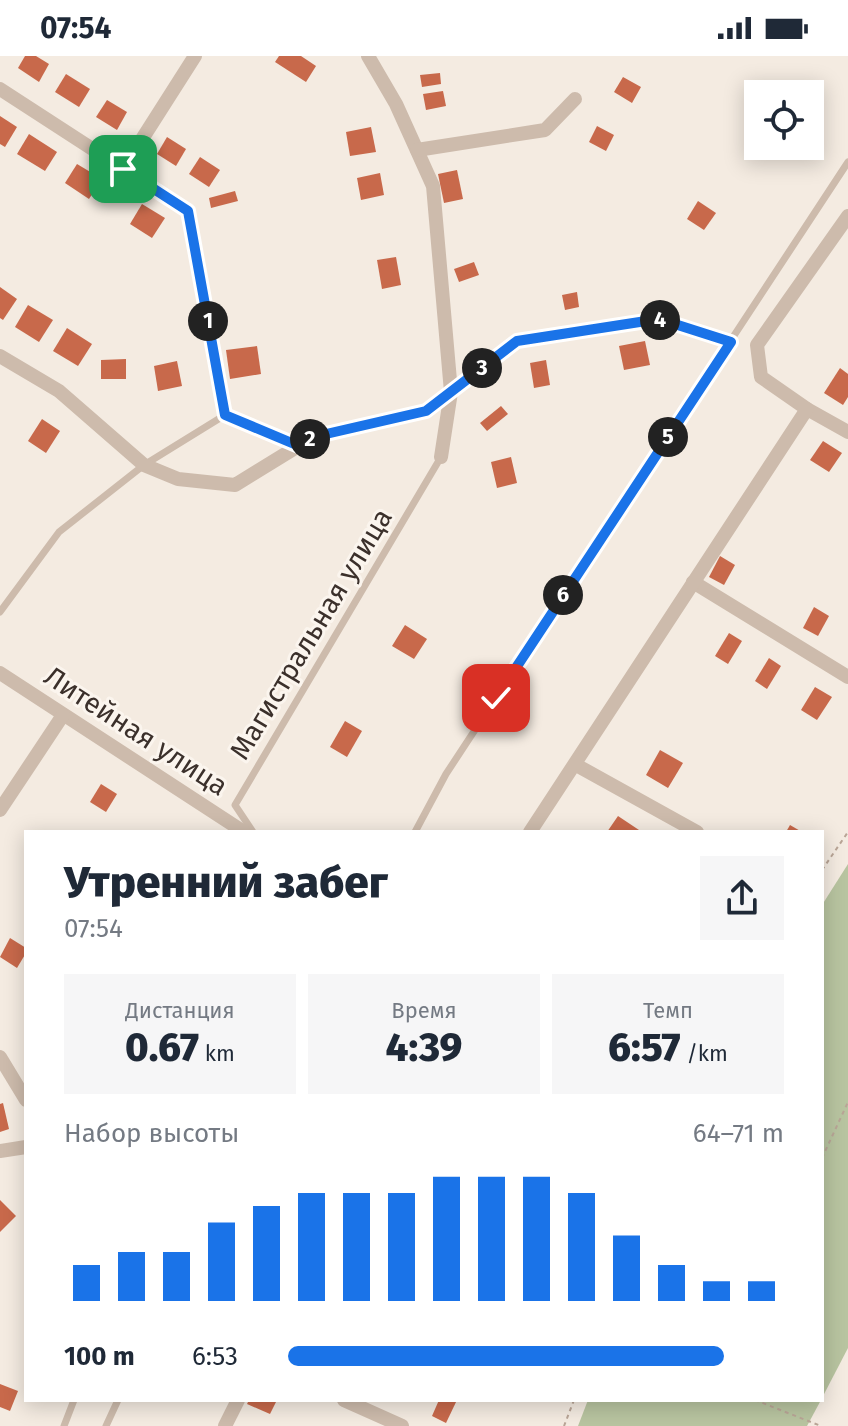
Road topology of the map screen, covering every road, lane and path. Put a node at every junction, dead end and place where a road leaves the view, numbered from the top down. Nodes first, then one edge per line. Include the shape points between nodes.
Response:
1 (195, 56) edge
2 (368, 56) edge
3 (0, 89) edge
4 (575, 99) dead end
5 (417, 150) junction
6 (848, 162) edge
7 (123, 169) junction
8 (848, 216) edge
9 (731, 342) junction
10 (0, 356) edge
11 (451, 392) junction
12 (807, 409) junction
13 (225, 415) junction
14 (848, 432) edge
15 (299, 446) junction
16 (441, 457) joint
17 (144, 465) junction
18 (693, 582) junction
19 (0, 612) edge
20 (0, 673) edge
21 (848, 677) edge
22 (63, 715) junction
23 (576, 765) junction
24 (0, 810) edge
25 (241, 830) edge
26 (252, 830) edge
27 (416, 830) edge
28 (531, 830) edge
29 (693, 830) edge
30 (848, 832) edge
31 (824, 867) edge
32 (0, 1057) edge
33 (24, 1097) edge
34 (848, 1102) edge
35 (24, 1147) edge
36 (0, 1151) edge
37 (824, 1154) edge
38 (73, 1402) edge
39 (117, 1402) edge
40 (237, 1402) edge
41 (348, 1402) edge
42 (573, 1402) edge
43 (760, 1402) edge
44 (64, 1426) edge
45 (106, 1426) edge
46 (225, 1426) edge
47 (402, 1426) edge
48 (564, 1426) edge
49 (821, 1426) edge

1 - 7 street
2 - 5 street
3 - 7 street
4 - 5 street via 545,130
5 - 11 street via 433,186
6 - 9 lane
7 - 13 street via 188,211
8 - 12 street via 757,345 761,377
9 - 11 street via 659,319 517,341
9 - 27 lane via 446,774
10 - 17 street via 59,391
11 - 15 street via 426,411 313,437
11 - 16 street
12 - 14 street
12 - 18 street
13 - 15 lane
13 - 17 lane
15 - 17 street via 235,485 178,479
16 - 26 lane, Магистральная улица via 235,805
17 - 19 lane via 59,532
18 - 21 street
18 - 23 street
20 - 22 street, Литейная улица
22 - 24 street
22 - 25 street, Литейная улица
23 - 28 street
23 - 29 street
30 - 31 path
32 - 33 street
34 - 37 path
35 - 36 street
38 - 44 lane
39 - 45 lane
40 - 46 street
41 - 47 street
42 - 48 path
43 - 49 path

